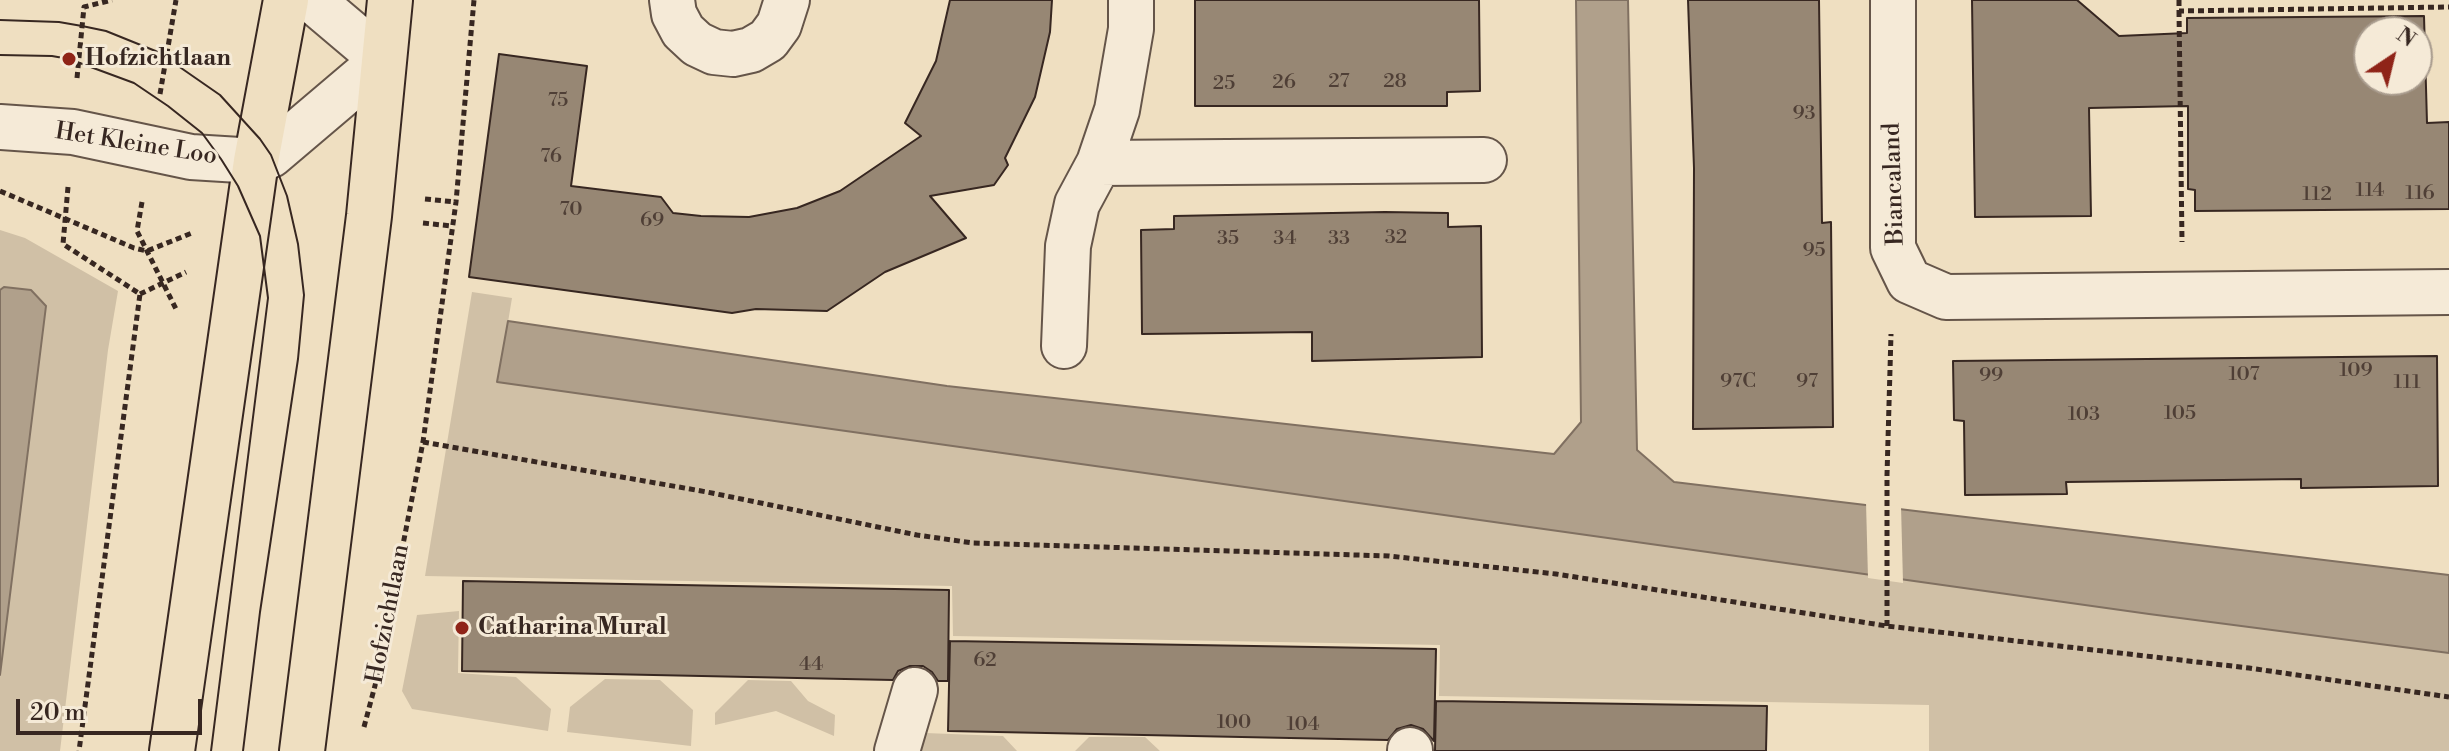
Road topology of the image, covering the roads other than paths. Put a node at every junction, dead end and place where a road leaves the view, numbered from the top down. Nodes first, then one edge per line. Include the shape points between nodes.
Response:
1 (286, 0) edge
2 (312, 0) edge
3 (390, 0) edge
4 (672, 0) edge
5 (787, 0) edge
6 (1131, 0) edge
7 (1893, 0) edge
8 (383, 60) junction
9 (0, 127) edge
10 (1484, 160) dead end
11 (256, 161) junction
12 (1099, 163) junction
13 (2449, 292) edge
14 (1064, 346) dead end
15 (915, 690) dead end
16 (172, 751) edge
17 (302, 751) edge
18 (897, 751) edge

1 - 11 main road
2 - 8 street
3 - 8 main road
4 - 5 street via 678,22 690,37 714,52 733,54 768,40
6 - 12 street via 1117,110
7 - 13 street, Biancaland via 1893,248 1909,281 1946,297
8 - 11 street via 271,155
8 - 17 main road via 365,254
9 - 11 street, Het Kleine Loo via 73,132 191,157
10 - 12 street
11 - 16 main road
12 - 14 street via 1077,204 1068,246
15 - 18 street

